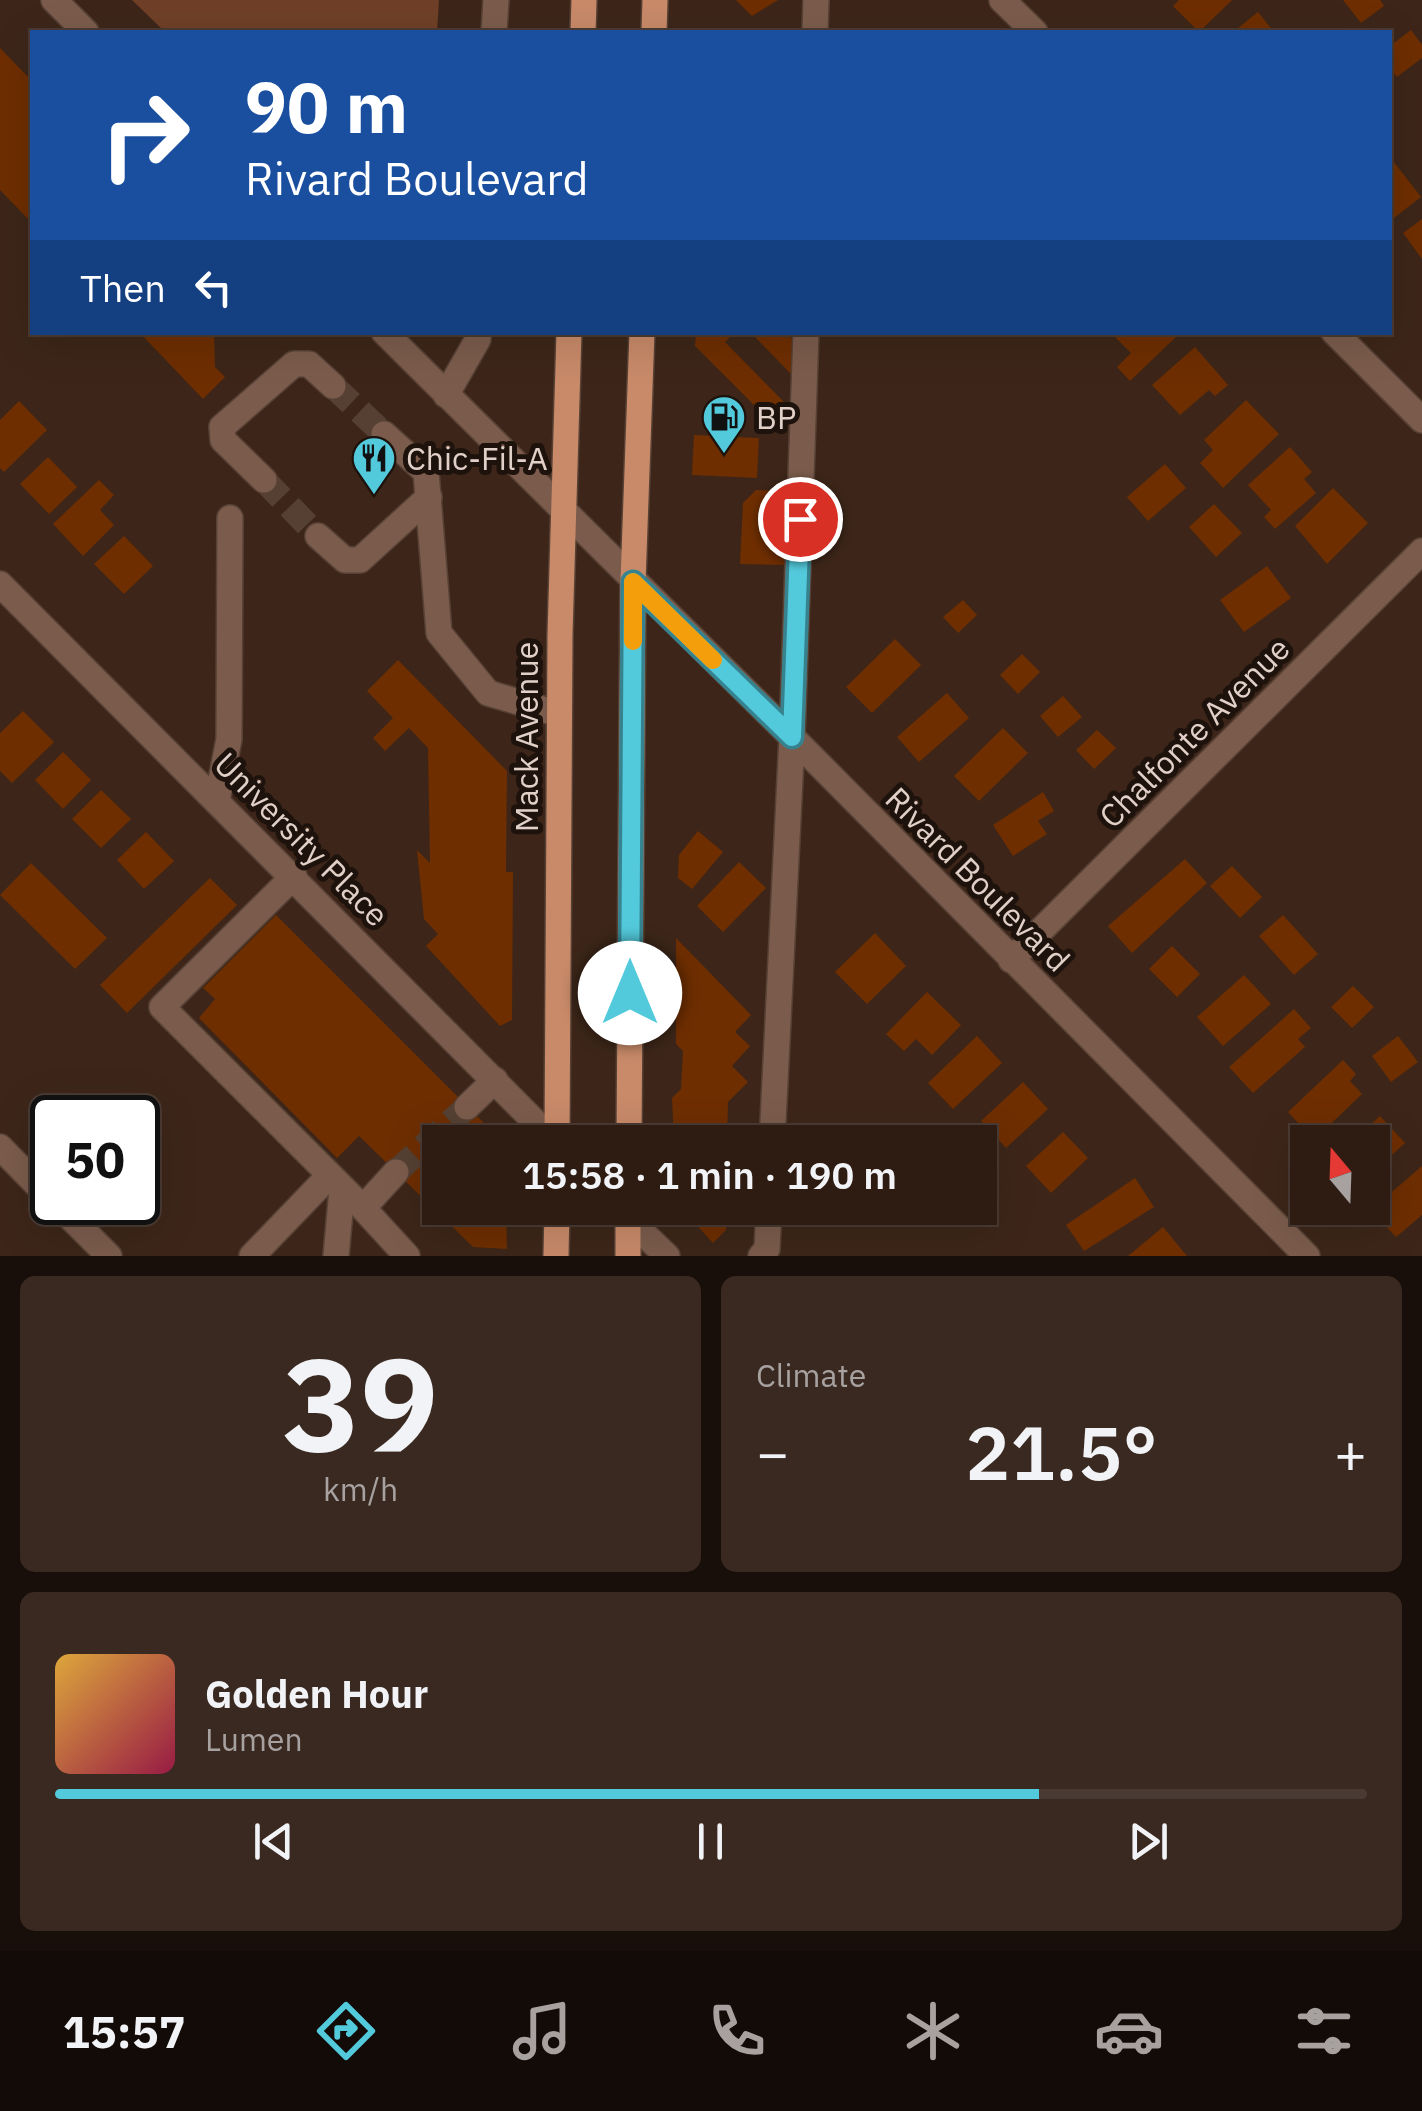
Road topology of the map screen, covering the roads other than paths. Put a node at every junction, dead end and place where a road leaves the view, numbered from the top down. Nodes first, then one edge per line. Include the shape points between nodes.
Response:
1 (54, 0) edge
2 (496, 0) edge
3 (584, 0) edge
4 (655, 0) edge
5 (816, 0) edge
6 (1002, 0) edge
7 (84, 30) edge
8 (494, 30) edge
9 (583, 30) edge
10 (654, 30) edge
11 (815, 30) edge
12 (1032, 30) edge
13 (387, 335) edge
14 (478, 335) edge
15 (569, 335) edge
16 (642, 335) edge
17 (806, 335) edge
18 (1337, 335) edge
19 (333, 386) tunnel mouth
20 (446, 396) junction
21 (1422, 420) edge
22 (384, 434) tunnel mouth
23 (264, 480) tunnel mouth
24 (429, 497) junction
25 (562, 510) junction
26 (230, 518) dead end
27 (318, 536) tunnel mouth
28 (1422, 551) edge
29 (633, 582) junction
30 (0, 584) edge
31 (558, 714) junction
32 (792, 737) junction
33 (218, 801) junction
34 (294, 876) junction
35 (1011, 960) junction
36 (495, 1080) junction
37 (468, 1106) tunnel mouth
38 (539, 1125) edge
39 (556, 1125) edge
40 (629, 1125) edge
41 (773, 1125) edge
42 (0, 1147) edge
43 (396, 1172) tunnel mouth
44 (30, 1177) edge
45 (336, 1182) junction
46 (362, 1208) junction
47 (78, 1225) edge
48 (556, 1225) edge
49 (625, 1225) edge
50 (638, 1225) edge
51 (768, 1225) edge
52 (109, 1256) edge
53 (252, 1256) edge
54 (336, 1256) edge
55 (406, 1256) edge
56 (556, 1256) edge
57 (628, 1256) edge
58 (668, 1256) edge
59 (761, 1256) edge
60 (1307, 1256) edge

1 - 7 street
2 - 8 street
3 - 9 main road
4 - 10 main road
5 - 11 street
6 - 12 street
13 - 20 street, Rivard Boulevard
14 - 20 street
15 - 25 main road, Mack Avenue
16 - 29 main road
17 - 32 street
18 - 21 street
19 - 23 street via 309,364 294,364 222,428 223,440
20 - 25 street, Rivard Boulevard
22 - 24 street via 426,472
24 - 27 street via 360,560 345,560
24 - 31 street via 440,633 488,693
25 - 29 street, Rivard Boulevard
25 - 31 main road, Mack Avenue
26 - 33 street via 229,739
28 - 35 street, Chalfonte Avenue
29 - 32 street, Rivard Boulevard
29 - 40 main road
30 - 33 street, University Place
31 - 39 main road, Mack Avenue
32 - 35 street, Rivard Boulevard
32 - 41 street
33 - 34 street, University Place
34 - 36 street, University Place
34 - 45 street via 162,1007
35 - 60 street, Rivard Boulevard
36 - 37 street
36 - 38 street, University Place
42 - 44 street
43 - 46 street
45 - 46 street
45 - 53 street
45 - 54 street
46 - 55 street
47 - 52 street
48 - 56 main road
49 - 57 main road
50 - 58 street
51 - 59 street

